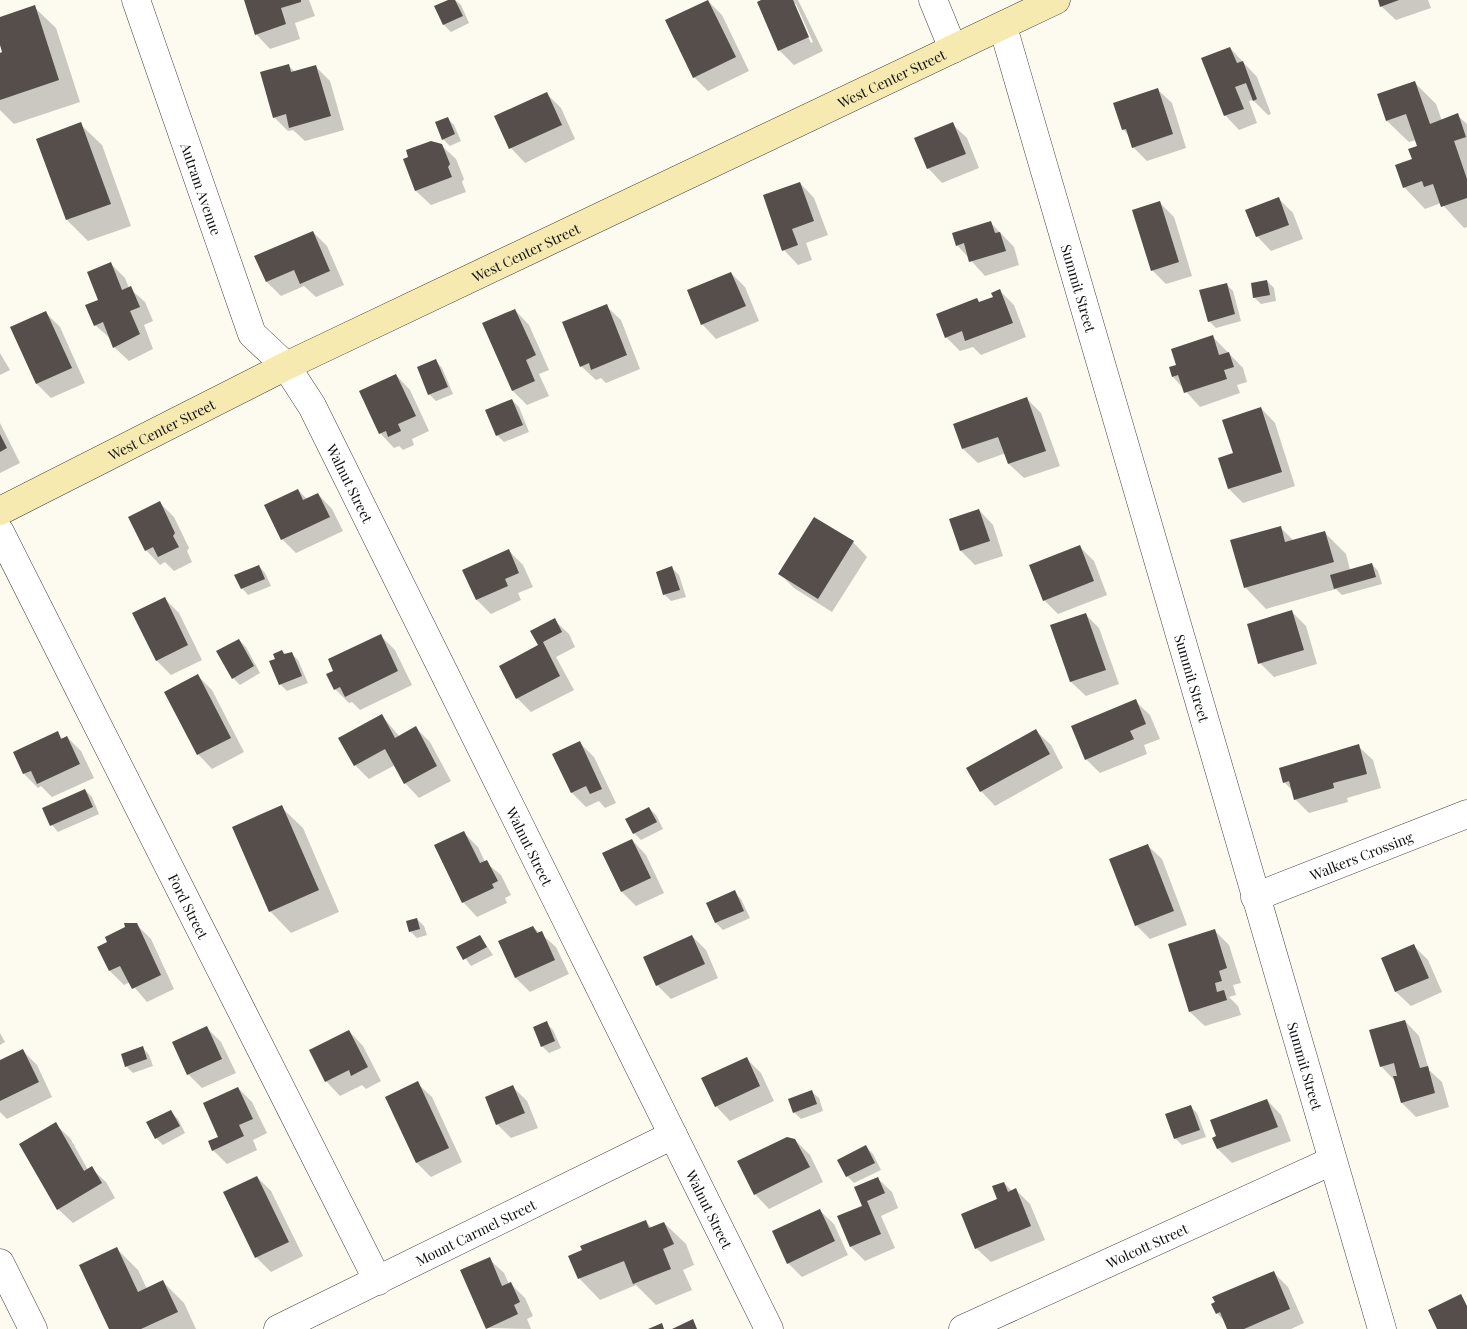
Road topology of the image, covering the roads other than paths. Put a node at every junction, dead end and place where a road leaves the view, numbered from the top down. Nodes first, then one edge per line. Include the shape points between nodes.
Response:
1 (136, 0) edge
2 (933, 0) edge
3 (1056, 0) edge
4 (1003, 27) junction
5 (953, 49) junction
6 (286, 366) junction
7 (0, 511) edge
8 (0, 532) edge
9 (1467, 814) edge
10 (1255, 897) junction
11 (673, 1135) junction
12 (1332, 1161) junction
13 (0, 1263) edge
14 (378, 1281) junction
15 (33, 1329) edge
16 (278, 1329) edge
17 (769, 1329) edge
18 (963, 1329) edge
19 (1382, 1329) edge

1 - 6 street, Autram Avenue via 252,334
2 - 5 street
3 - 4 street, West Center Street
4 - 5 street, West Center Street
4 - 10 street, Summit Street
5 - 6 street, West Center Street
6 - 7 street, West Center Street
6 - 11 street, Walnut Street via 312,406
8 - 14 street, Ford Street
9 - 10 street, Walkers Crossing
10 - 12 street, Summit Street
11 - 14 street, Mount Carmel Street
11 - 17 street, Walnut Street
12 - 18 street, Wolcott Street
12 - 19 street, Summit Street
13 - 15 street
14 - 16 street, Mount Carmel Street

